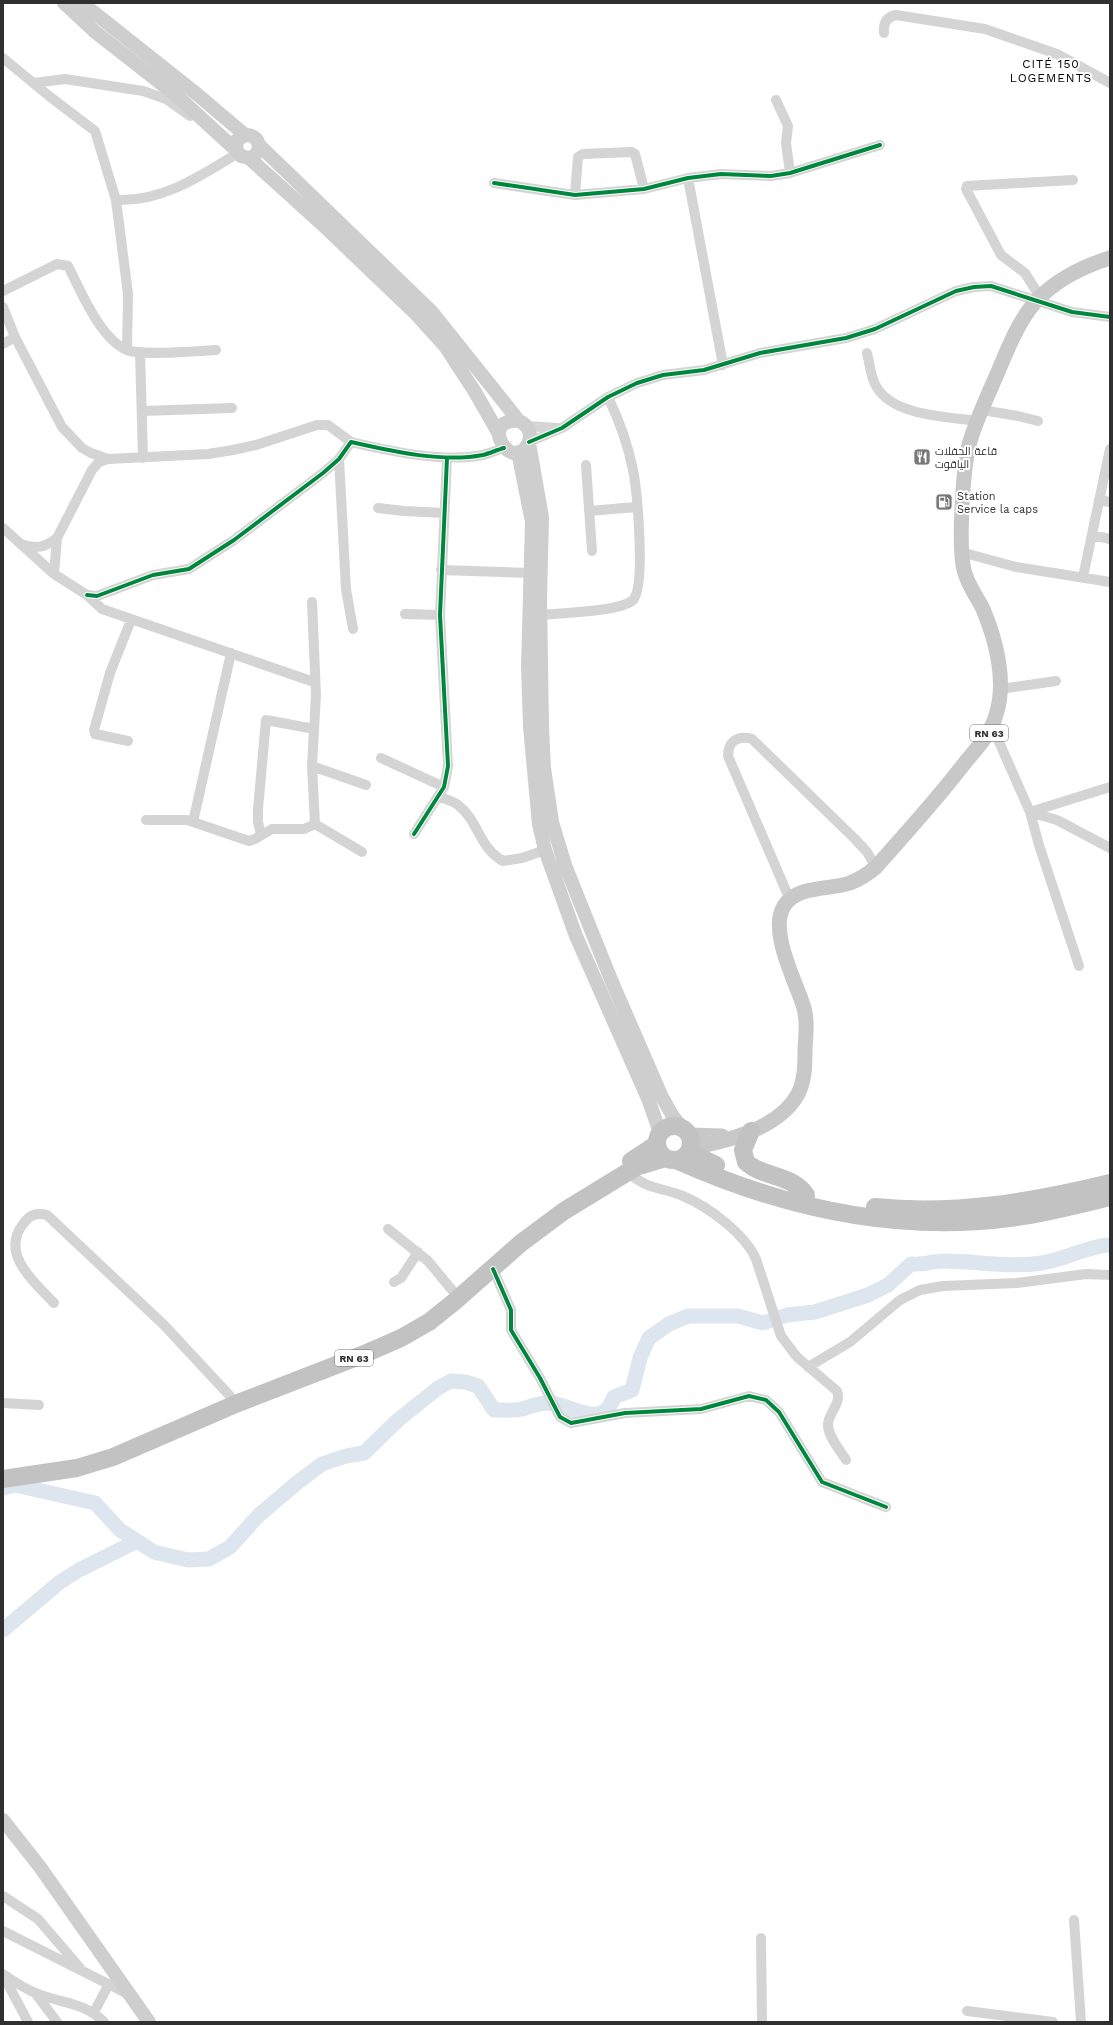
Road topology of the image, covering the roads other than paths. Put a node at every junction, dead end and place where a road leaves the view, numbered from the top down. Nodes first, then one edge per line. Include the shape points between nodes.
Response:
1 (64, 3) edge
2 (82, 3) edge
3 (884, 33) dead end
4 (3, 58) edge
5 (34, 83) junction
6 (1110, 83) edge
7 (776, 100) dead end
8 (245, 135) junction
9 (259, 145) junction
10 (880, 145) dead end
11 (240, 153) junction
12 (790, 173) junction
13 (688, 178) junction
14 (1073, 180) dead end
15 (494, 182) dead end
16 (644, 189) junction
17 (575, 195) junction
18 (116, 200) junction
19 (1110, 258) edge
20 (3, 291) edge
21 (1039, 298) junction
22 (3, 306) edge
23 (1110, 317) edge
24 (15, 338) junction
25 (3, 344) edge
26 (127, 350) junction
27 (216, 350) dead end
28 (140, 352) junction
29 (868, 353) dead end
30 (724, 365) junction
31 (608, 397) junction
32 (232, 408) dead end
33 (143, 411) junction
34 (980, 416) junction
35 (1038, 421) dead end
36 (522, 423) junction
37 (562, 428) junction
38 (499, 434) junction
39 (351, 442) junction
40 (525, 446) junction
41 (504, 448) junction
42 (1110, 449) edge
43 (143, 458) junction
44 (447, 458) junction
45 (108, 459) junction
46 (339, 459) junction
47 (586, 466) dead end
48 (1099, 500) junction
49 (1110, 502) edge
50 (636, 507) junction
51 (378, 508) dead end
52 (589, 511) junction
53 (444, 513) junction
54 (3, 528) edge
55 (1092, 535) junction
56 (57, 538) junction
57 (1110, 539) edge
58 (17, 542) junction
59 (592, 551) dead end
60 (961, 552) junction
61 (442, 570) junction
62 (530, 573) junction
63 (54, 574) junction
64 (1083, 577) junction
65 (1110, 582) edge
66 (87, 595) junction
67 (312, 602) dead end
68 (405, 614) dead end
69 (440, 615) junction
70 (540, 615) junction
71 (131, 620) junction
72 (353, 629) dead end
73 (231, 653) junction
74 (1056, 681) dead end
75 (314, 682) junction
76 (1000, 689) junction
77 (992, 726) junction
78 (314, 729) junction
79 (128, 741) dead end
80 (381, 758) dead end
81 (312, 766) junction
82 (366, 785) dead end
83 (1110, 788) edge
84 (441, 792) junction
85 (1030, 812) junction
86 (146, 820) dead end
87 (194, 822) junction
88 (315, 824) junction
89 (414, 834) dead end
90 (261, 835) junction
91 (1110, 848) edge
92 (362, 852) dead end
93 (551, 854) junction
94 (876, 867) junction
95 (790, 900) junction
96 (1079, 966) dead end
97 (746, 1133) junction
98 (676, 1145) junction
99 (628, 1172) junction
100 (1110, 1183) edge
101 (806, 1195) junction
102 (1110, 1197) edge
103 (388, 1229) dead end
104 (418, 1252) junction
105 (493, 1270) junction
106 (1110, 1275) edge
107 (394, 1282) dead end
108 (452, 1290) junction
109 (54, 1303) dead end
110 (808, 1367) junction
111 (230, 1396) junction
112 (3, 1403) edge
113 (39, 1406) dead end
114 (846, 1460) dead end
115 (3, 1470) edge
116 (3, 1479) edge
117 (886, 1507) dead end
118 (5, 1824) edge
119 (3, 1896) edge
120 (1074, 1920) dead end
121 (3, 1931) edge
122 (761, 1938) dead end
123 (83, 1972) junction
124 (3, 1975) edge
125 (109, 1984) junction
126 (36, 1994) junction
127 (131, 1996) junction
128 (967, 2010) dead end
129 (94, 2012) junction
130 (1011, 2019) edge
131 (28, 2022) edge
132 (56, 2022) edge
133 (104, 2022) edge
134 (149, 2022) edge
135 (762, 2022) edge
136 (1054, 2022) edge
137 (1081, 2022) edge

1 - 11 main road via 94,31 177,96
2 - 8 main road
3 - 6 street via 886,21 896,15 985,29 1056,54
4 - 5 street
5 - 11 street via 65,80 143,91 183,110 205,131
5 - 18 street via 94,131
7 - 12 street via 788,126 786,143
8 - 9 main road via 255,137
8 - 11 main road via 237,140
9 - 11 main road via 256,154
9 - 36 main road via 432,312
10 - 12 street
11 - 18 street via 197,179 154,196
11 - 38 main road via 416,314 445,346
12 - 13 street via 771,176 721,174
13 - 16 street
13 - 30 street
14 - 21 street via 967,186 966,189 1001,255 1025,273
15 - 17 street
16 - 17 street
16 - 17 street via 635,154 632,152 583,154 578,157
18 - 26 street via 128,294
19 - 21 main road, RN 63 via 1070,273
20 - 26 street via 57,264 68,266 100,325
21 - 23 street via 1072,312
21 - 30 street via 991,286 974,287 956,291 906,315 846,338 760,354
21 - 34 main road, RN 63 via 1007,351
22 - 24 street
24 - 25 street
24 - 45 street via 62,427 82,448
26 - 28 street
27 - 28 street
28 - 33 street
29 - 34 street via 876,386 892,402 908,410
30 - 31 street via 637,383
31 - 37 street
31 - 50 street via 618,418 633,470
32 - 33 street
33 - 43 street
34 - 35 street via 1018,416
34 - 60 main road, RN 63 via 969,446
36 - 37 street via 541,428
36 - 38 main road via 507,422
36 - 40 main road via 530,435
37 - 40 street
38 - 41 main road
39 - 43 street via 328,425 317,425 233,450
39 - 44 street
39 - 46 street
40 - 41 main road via 511,452
40 - 62 main road via 532,522
40 - 70 main road via 542,517
41 - 44 street via 483,454
42 - 48 street
43 - 45 street
44 - 53 street
45 - 56 street via 99,462 92,470
46 - 66 street via 234,540 188,569 153,575 97,596
46 - 72 street via 346,588
47 - 52 street
48 - 49 street
48 - 55 street
50 - 52 street
50 - 70 street via 640,582 633,600 617,607
51 - 53 street
52 - 59 street
53 - 61 street
54 - 58 street
55 - 57 street
55 - 64 street
56 - 58 street via 40,548
56 - 63 street
58 - 63 street
60 - 64 street via 1016,567
60 - 76 main road, RN 63 via 964,572 983,610 993,639 999,666
61 - 62 street
61 - 69 street
62 - 93 main road via 528,666 535,798
63 - 66 street
64 - 65 street
66 - 71 street via 102,609
67 - 75 street
68 - 69 street
69 - 84 street via 448,766
70 - 93 main road via 544,768 552,822
71 - 73 street
71 - 79 street via 110,673 94,730 95,734
73 - 75 street
73 - 87 street
74 - 76 street
75 - 78 street
76 - 77 main road, RN 63 via 997,714
77 - 85 street
77 - 94 main road, RN 63 via 950,783
78 - 81 street
78 - 90 street via 266,720 258,809
80 - 84 street
81 - 82 street
81 - 88 street
83 - 85 street
84 - 89 street
84 - 93 street via 458,804 490,852 503,861
85 - 91 street via 1057,820
85 - 96 street
86 - 87 street
87 - 90 street via 249,840
88 - 90 street via 304,829 272,829
88 - 92 street
93 - 98 main road via 576,936 650,1101
93 - 98 main road via 672,1115
94 - 95 main road, RN 63 via 864,877 849,883 796,895
94 - 95 street via 855,839 752,739 743,736 734,739 728,747 728,756
95 - 97 main road, RN 63 via 784,906 779,921 782,943 805,1016 804,1072 798,1094 786,1109 768,1123
97 - 98 main road, RN 63 via 721,1142
97 - 101 highway via 743,1150 746,1162 754,1168 794,1183
98 - 99 highway, RN 63
98 - 101 highway via 734,1173
98 - 102 highway via 738,1185 811,1207 862,1217 908,1222 1009,1218
98 - 108 highway via 640,1156 569,1195 523,1227
99 - 105 highway, RN 63 via 564,1211 521,1243
99 - 110 street via 643,1184 676,1193 693,1201 724,1222 746,1243 754,1254 781,1336 789,1349
100 - 101 highway via 1020,1202 943,1209 879,1207
103 - 104 street
104 - 107 street via 401,1278
104 - 108 street
105 - 116 highway, RN 63 via 429,1322 402,1338 238,1403 113,1457 77,1468
105 - 117 street via 511,1310 511,1330 563,1420 571,1423 624,1413 686,1411 715,1406 743,1397 760,1398 775,1407 822,1482
106 - 110 street via 1086,1274 1036,1282 943,1286 920,1290 900,1300 850,1342
108 - 111 highway, RN 63 via 401,1324 374,1338
109 - 111 street via 24,1272 14,1248 16,1232 27,1218 36,1214 47,1215 164,1325
110 - 114 street via 834,1386 838,1393 838,1402 828,1426
111 - 115 highway, RN 63 via 183,1418 82,1456
112 - 113 street
118 - 127 main road
119 - 123 street via 38,1919
120 - 137 street
121 - 123 street
122 - 135 street
123 - 125 street
124 - 126 street
124 - 131 street
125 - 127 street
125 - 129 street
126 - 129 street via 75,2003
126 - 132 street
127 - 134 main road
128 - 130 street
129 - 133 street
130 - 136 street

